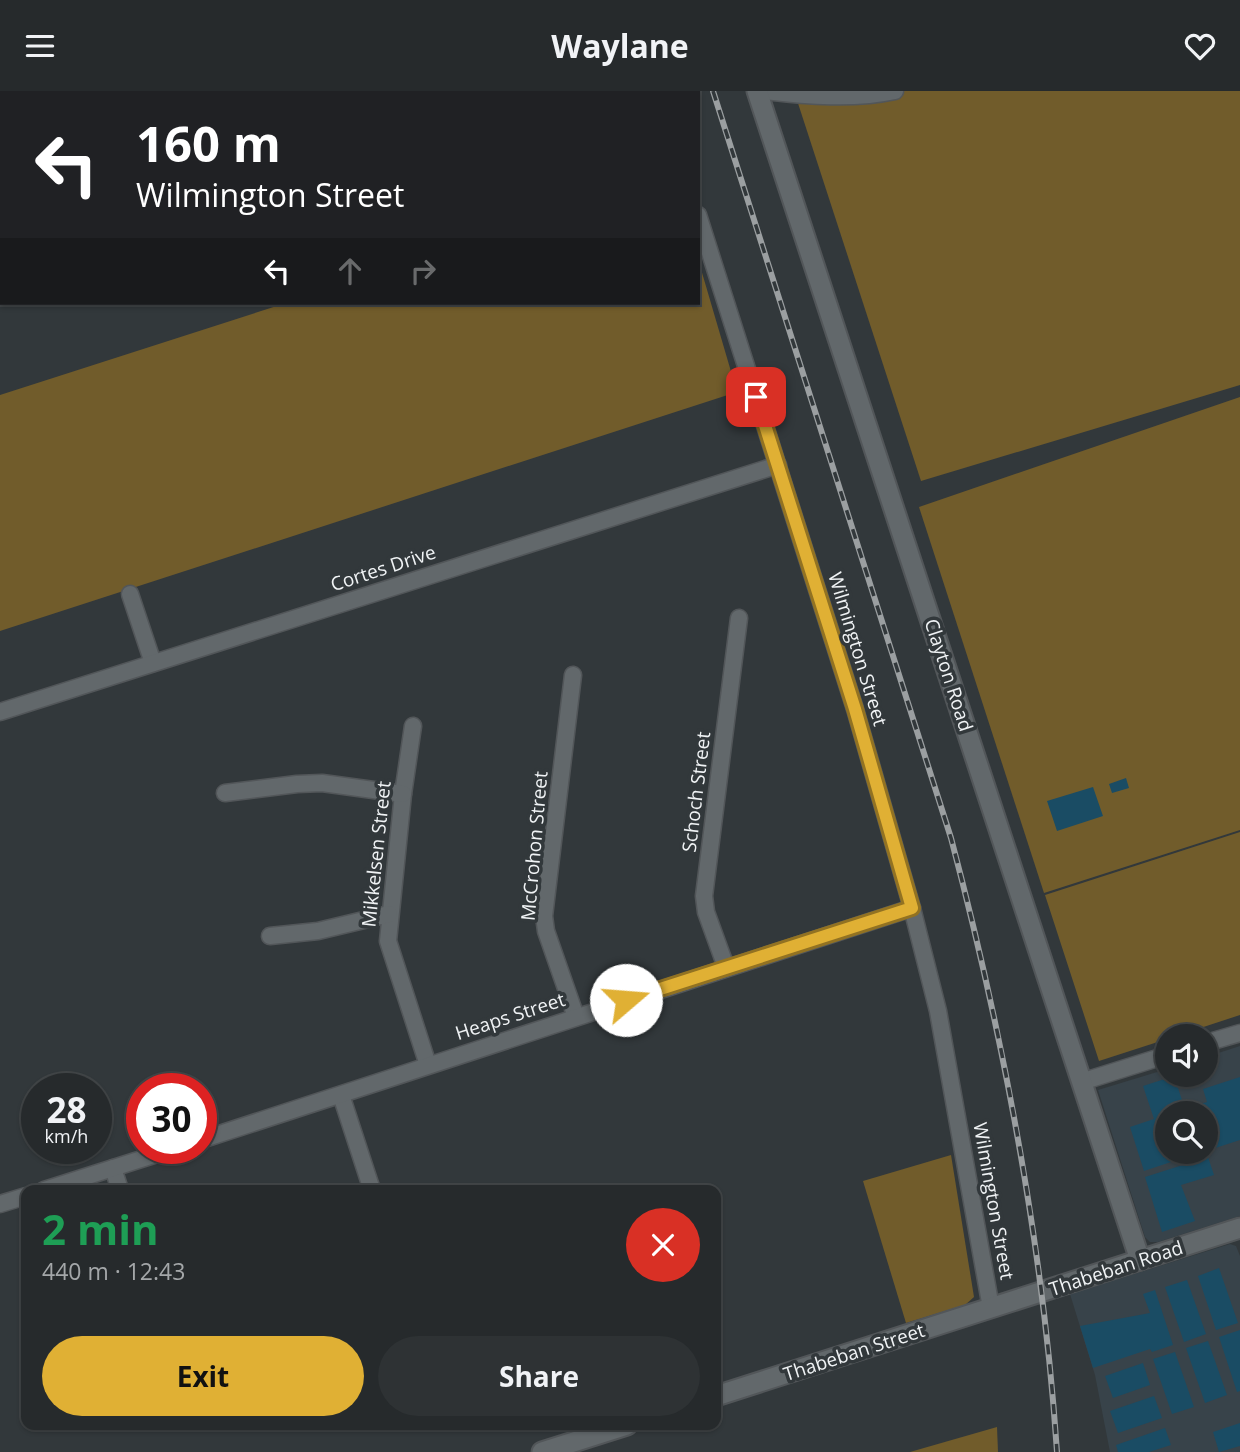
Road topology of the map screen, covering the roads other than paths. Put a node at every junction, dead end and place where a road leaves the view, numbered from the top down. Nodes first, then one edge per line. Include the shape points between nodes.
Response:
1 (757, 91) edge
2 (765, 91) edge
3 (895, 91) edge
4 (700, 221) edge
5 (778, 465) junction
6 (130, 594) dead end
7 (739, 618) dead end
8 (153, 663) junction
9 (573, 675) dead end
10 (0, 712) edge
11 (413, 726) dead end
12 (225, 793) dead end
13 (403, 794) junction
14 (912, 908) junction
15 (389, 914) junction
16 (270, 936) dead end
17 (726, 967) junction
18 (576, 1017) junction
19 (1240, 1033) edge
20 (1218, 1039) edge
21 (1155, 1059) edge
22 (428, 1065) junction
23 (1081, 1082) junction
24 (341, 1095) junction
25 (217, 1135) edge
26 (126, 1164) edge
27 (113, 1168) junction
28 (60, 1185) edge
29 (118, 1185) edge
30 (370, 1185) edge
31 (21, 1198) edge
32 (0, 1204) edge
33 (1240, 1228) edge
34 (1140, 1260) junction
35 (991, 1308) junction
36 (721, 1394) edge
37 (611, 1430) edge
38 (542, 1452) edge

1 - 23 street, Clayton Road
2 - 3 street via 878,95
4 - 5 street, Wilmington Street
5 - 8 street, Cortes Drive
5 - 14 street, Wilmington Street
6 - 8 street
7 - 17 street, Schoch Street via 704,896
8 - 10 street, Cortes Drive
9 - 18 street, McCrohon Street via 544,916
11 - 13 street, Mikkelsen Street
12 - 13 street via 322,783
13 - 15 street, Mikkelsen Street
14 - 17 street, Heaps Street
14 - 35 street, Wilmington Street via 938,1011
15 - 16 street via 318,931
15 - 22 street, Mikkelsen Street via 387,941
17 - 18 street, Heaps Street
18 - 22 street, Heaps Street
19 - 20 street
21 - 23 street
22 - 24 street, Heaps Street
23 - 34 street, Clayton Road
24 - 25 street, Heaps Street
24 - 30 street
26 - 27 street
27 - 28 street
27 - 29 street
31 - 32 street
33 - 34 street, Thabeban Road
34 - 35 street, Thabeban Road
35 - 36 street, Thabeban Street
37 - 38 street

